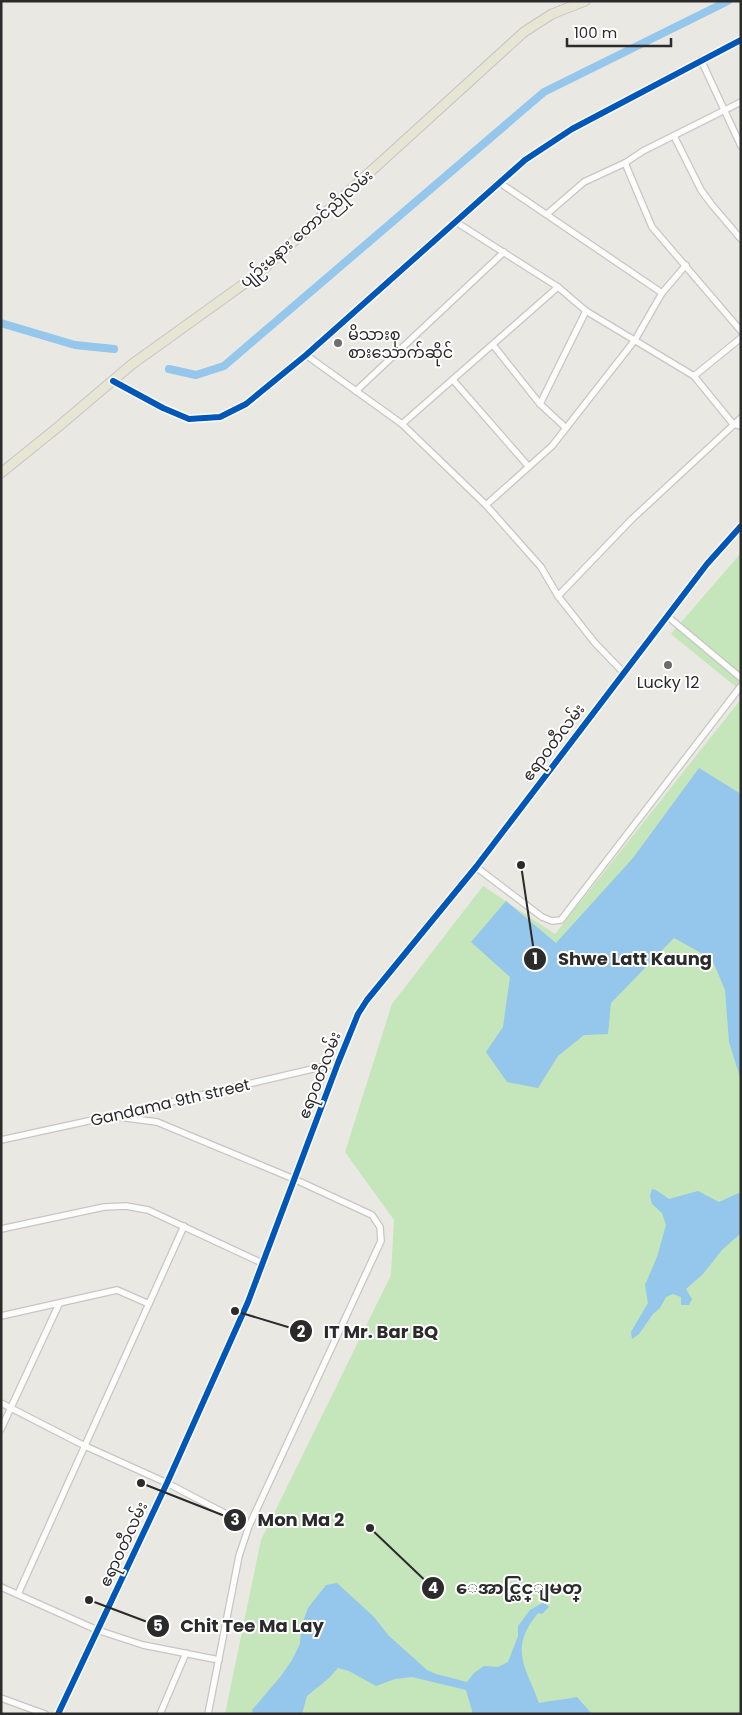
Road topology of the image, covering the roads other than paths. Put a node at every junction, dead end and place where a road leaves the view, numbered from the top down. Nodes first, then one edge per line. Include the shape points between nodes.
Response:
1 (585, 1) edge
2 (741, 40) edge
3 (701, 60) junction
4 (741, 102) edge
5 (725, 110) junction
6 (674, 136) junction
7 (741, 146) edge
8 (625, 163) junction
9 (500, 183) junction
10 (547, 214) junction
11 (456, 222) junction
12 (741, 239) edge
13 (504, 252) junction
14 (686, 265) junction
15 (558, 287) junction
16 (662, 293) junction
17 (586, 311) junction
18 (741, 331) edge
19 (741, 338) edge
20 (635, 340) junction
21 (493, 345) junction
22 (306, 355) junction
23 (694, 376) junction
24 (453, 380) junction
25 (113, 381) junction
26 (356, 391) junction
27 (540, 404) junction
28 (741, 418) edge
29 (402, 424) junction
30 (733, 424) junction
31 (741, 426) edge
32 (566, 428) junction
33 (529, 467) junction
34 (1, 473) edge
35 (486, 505) junction
36 (741, 526) edge
37 (558, 596) junction
38 (667, 616) junction
39 (623, 672) junction
40 (741, 678) edge
41 (741, 686) edge
42 (476, 867) junction
43 (338, 1063) junction
44 (111, 1116) junction
45 (1, 1140) edge
46 (294, 1178) junction
47 (184, 1226) junction
48 (1, 1229) edge
49 (262, 1262) junction
50 (59, 1304) junction
51 (149, 1304) junction
52 (1, 1316) edge
53 (1, 1403) edge
54 (11, 1408) junction
55 (1, 1429) edge
56 (85, 1446) junction
57 (167, 1484) junction
58 (249, 1526) junction
59 (1, 1587) edge
60 (18, 1594) junction
61 (97, 1630) junction
62 (186, 1653) junction
63 (219, 1660) junction
64 (1, 1698) edge
65 (45, 1714) edge
66 (58, 1714) edge
67 (160, 1714) edge
68 (208, 1714) edge

1 - 25 main road, ပျဉ်းမနား တောင်ညိုလမ်း via 552,14 524,32 259,273 131,364
2 - 3 street
3 - 5 street
3 - 9 street via 572,129 525,160
4 - 5 street
5 - 6 street
5 - 7 street
6 - 8 street
6 - 12 street via 701,190
8 - 10 street via 584,182
8 - 14 street via 652,227
9 - 10 street
9 - 11 street
10 - 16 street
11 - 13 street
11 - 22 street
13 - 15 street
13 - 26 street
14 - 16 street
14 - 18 street
15 - 17 street
15 - 21 street
16 - 20 street
17 - 20 street
17 - 27 street
19 - 23 street
20 - 23 street
20 - 32 street
21 - 24 street
21 - 27 street
22 - 25 street via 246,404 220,417 189,419
22 - 26 street
23 - 30 street
24 - 29 street
24 - 33 street
25 - 34 main road, ပျဉ်းမနား တောင်ညိုလမ်း
26 - 29 street
27 - 32 street
28 - 30 street
29 - 35 street
30 - 31 street
30 - 37 street via 632,519
32 - 33 street
33 - 35 street
35 - 37 street via 541,567
36 - 38 street, ဧရာဝတီလမ်း
37 - 39 street
38 - 39 street, ဧရာဝတီလမ်း
38 - 40 street
39 - 42 street, ဧရာဝတီလမ်း
41 - 42 street via 561,920 552,922 542,917
42 - 43 street, ဧရာဝတီလမ်း via 366,1000
43 - 44 street, Gandama 9th street
43 - 46 street, ဧရာဝတီလမ်း
44 - 45 street, Gandama 9th street
44 - 46 street via 157,1122
46 - 49 street, ဧရာဝတီလမ်း
46 - 58 street via 372,1215 380,1227 381,1241
47 - 48 street via 148,1210 126,1206 104,1207
47 - 49 street
47 - 51 street
49 - 57 street, ဧရာဝတီလမ်း via 248,1302
50 - 51 street via 117,1290
50 - 52 street
50 - 54 street
51 - 56 street
53 - 54 street
54 - 55 street
54 - 56 street
56 - 57 street
56 - 60 street
57 - 58 street
57 - 61 street, ဧရာဝတီလမ်း
58 - 63 street
59 - 60 street
60 - 61 street
61 - 62 street via 143,1645
61 - 66 street, ဧရာဝတီလမ်း
62 - 63 street
62 - 67 street
63 - 68 street
64 - 65 street

